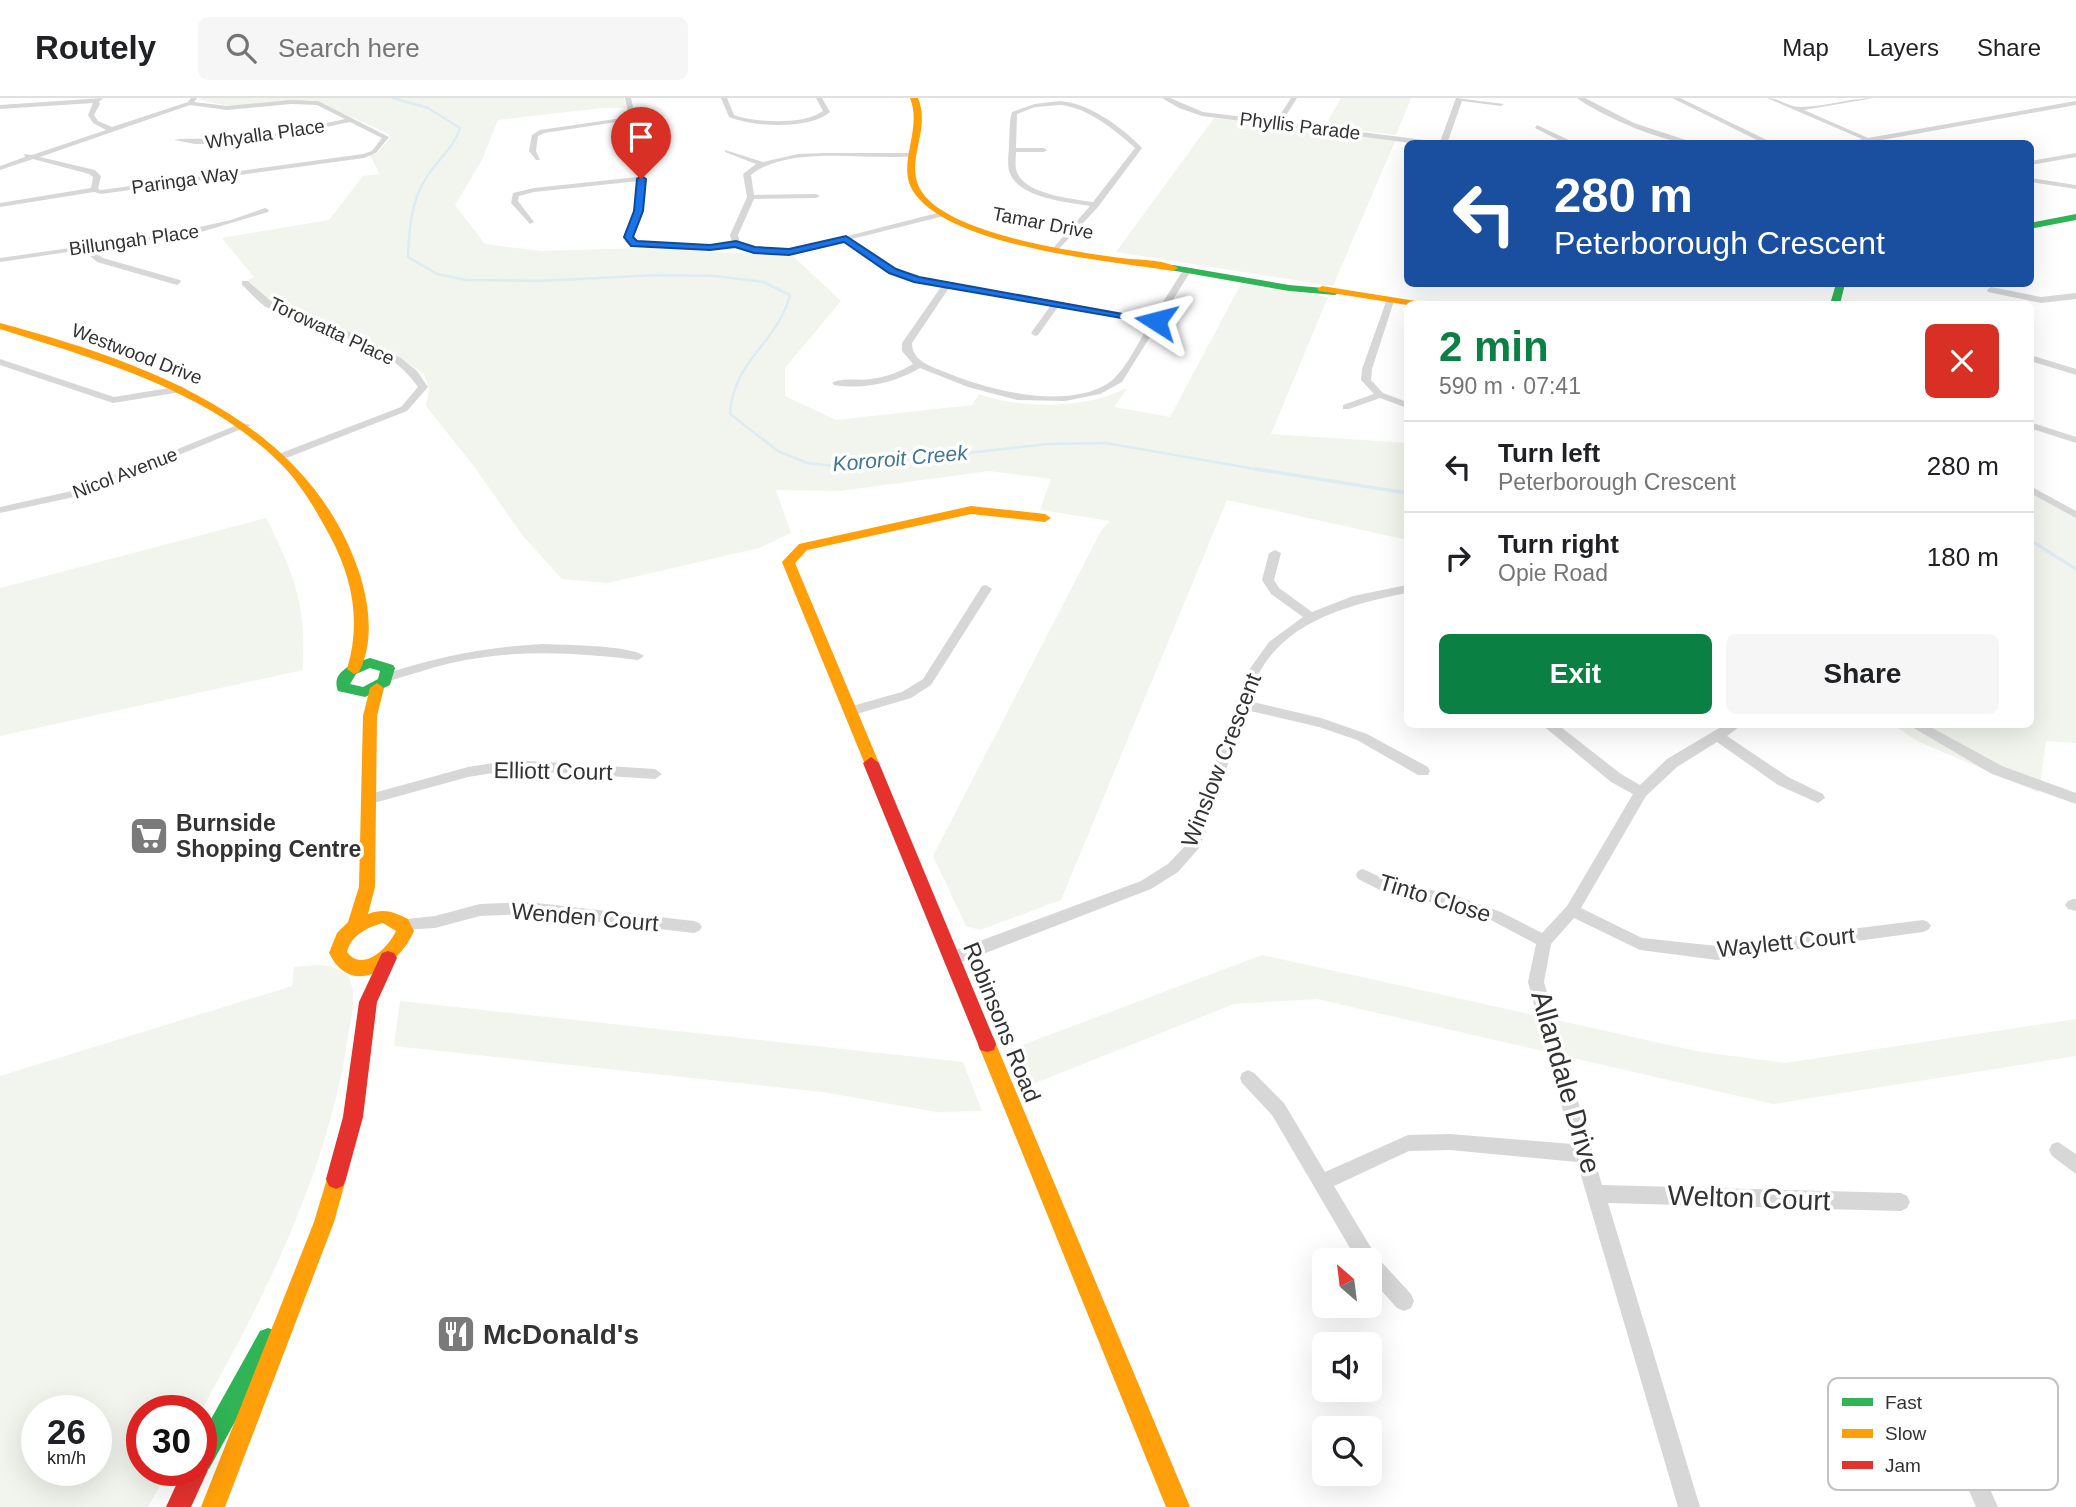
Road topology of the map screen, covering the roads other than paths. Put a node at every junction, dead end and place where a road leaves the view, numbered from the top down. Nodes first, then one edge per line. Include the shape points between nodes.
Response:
1 (628, 98) edge
2 (724, 98) edge
3 (819, 98) edge
4 (915, 98) edge
5 (1165, 98) edge
6 (1294, 98) edge
7 (1580, 98) edge
8 (1675, 98) edge
9 (1770, 98) edge
10 (1871, 98) edge
11 (1460, 99) edge
12 (98, 100) edge
13 (192, 100) edge
14 (2076, 103) edge
15 (1501, 104) dead end
16 (1, 108) edge
17 (1796, 109) junction
18 (633, 118) junction
19 (819, 118) junction
20 (352, 120) junction
21 (828, 122) dead end
22 (1278, 124) junction
23 (1537, 127) dead end
24 (109, 129) junction
25 (177, 140) dead end
26 (1406, 140) edge
27 (1445, 140) edge
28 (1565, 140) edge
29 (1682, 140) edge
30 (1764, 140) edge
31 (1867, 140) joint
32 (1012, 150) junction
33 (1044, 150) dead end
34 (727, 151) dead end
35 (2076, 155) edge
36 (29, 156) junction
37 (913, 156) junction
38 (538, 159) dead end
39 (2034, 162) edge
40 (760, 163) junction
41 (0, 166) edge
42 (641, 179) junction
43 (2034, 181) edge
44 (2076, 187) edge
45 (94, 190) junction
46 (751, 197) junction
47 (816, 197) dead end
48 (0, 205) edge
49 (1095, 205) junction
50 (265, 210) dead end
51 (940, 213) junction
52 (2076, 217) edge
53 (530, 222) dead end
54 (2034, 225) edge
55 (846, 239) junction
56 (736, 244) junction
57 (1063, 245) junction
58 (93, 246) junction
59 (0, 260) edge
60 (1188, 269) junction
61 (177, 282) dead end
62 (245, 283) dead end
63 (946, 286) junction
64 (1991, 290) edge
65 (2076, 296) edge
66 (1390, 301) junction
67 (1404, 303) edge
68 (1056, 304) junction
69 (1156, 321) junction
70 (1, 328) edge
71 (1035, 333) dead end
72 (2034, 359) edge
73 (0, 362) edge
74 (919, 363) junction
75 (2076, 372) edge
76 (836, 383) dead end
77 (181, 389) junction
78 (1380, 395) junction
79 (1404, 404) edge
80 (1346, 407) dead end
81 (242, 423) junction
82 (2034, 426) edge
83 (2076, 440) edge
84 (285, 456) junction
85 (2034, 491) edge
86 (0, 503) edge
87 (0, 510) edge
88 (2076, 515) edge
89 (1045, 518) dead end
90 (1275, 553) dead end
91 (986, 589) dead end
92 (1404, 590) edge
93 (1311, 617) junction
94 (363, 647) junction
95 (638, 656) dead end
96 (354, 669) junction
97 (383, 674) junction
98 (358, 693) junction
99 (1242, 704) junction
100 (850, 711) junction
101 (370, 716) junction
102 (1553, 728) edge
103 (1920, 728) edge
104 (1727, 729) edge
105 (1423, 771) dead end
106 (655, 774) dead end
107 (1641, 792) junction
108 (1818, 798) dead end
109 (370, 799) junction
110 (2076, 799) edge
111 (1363, 875) dead end
112 (367, 887) junction
113 (1572, 910) junction
114 (384, 916) junction
115 (356, 926) junction
116 (1923, 926) dead end
117 (694, 927) dead end
118 (403, 931) junction
119 (1544, 941) junction
120 (388, 958) junction
121 (951, 959) junction
122 (349, 966) junction
123 (368, 1002) junction
124 (1248, 1078) dead end
125 (2058, 1150) dead end
126 (1584, 1154) junction
127 (2076, 1165) edge
128 (1321, 1183) junction
129 (1598, 1194) junction
130 (1901, 1202) dead end
131 (1361, 1248) edge
132 (1382, 1276) edge
133 (1404, 1301) dead end
134 (291, 1302) junction
135 (217, 1430) edge
136 (225, 1480) junction
137 (188, 1486) edge
138 (1980, 1490) edge
139 (178, 1507) edge
140 (213, 1507) edge
141 (219, 1507) edge
142 (1178, 1507) edge
143 (1689, 1507) edge
144 (1987, 1507) edge

1 - 18 street
2 - 19 street via 731,116 740,120
3 - 19 street via 827,112
4 - 37 street, Tamar Drive via 920,114
5 - 22 street, Phyllis Parade via 1202,114
6 - 22 street
7 - 29 street via 1639,127
8 - 30 street
9 - 17 street
10 - 17 street
11 - 15 street
11 - 27 street
12 - 16 street
12 - 24 street via 91,115
13 - 20 street via 227,108 318,103
13 - 24 street
14 - 31 street
17 - 31 street
18 - 38 street via 537,133 532,151
18 - 42 street
19 - 21 street
20 - 25 street, Whyalla Place via 201,144
20 - 45 street, Paringa Way via 386,137 374,152
22 - 26 street, Phyllis Parade
23 - 28 street
24 - 36 street
32 - 33 street
32 - 49 street via 1013,173 1027,188
32 - 49 street via 1014,113 1027,107 1071,103 1082,109 1139,148
34 - 40 street
35 - 39 street
36 - 41 street
36 - 45 street, Paringa Way via 92,172 97,176
37 - 40 street via 790,156
37 - 51 street, Tamar Drive via 914,186
40 - 46 street via 747,174
42 - 53 street via 516,195 514,201
42 - 56 street via 633,237 640,244 716,248
43 - 44 street
45 - 48 street
46 - 47 street
46 - 56 street via 734,235
49 - 57 street
50 - 58 street, Billungah Place via 220,226
51 - 55 street
51 - 57 street, Tamar Drive via 984,233
52 - 54 street
55 - 56 street via 789,252
55 - 63 street via 893,271
57 - 60 street, Tamar Drive
58 - 59 street, Billungah Place
58 - 61 street via 93,255 100,260
60 - 66 street, Tamar Drive
60 - 69 street
62 - 84 street, Torowatta Place via 273,307 351,336 396,360 417,375 423,387 404,409
63 - 68 street
63 - 74 street via 906,343 909,355
64 - 65 street via 2041,300
66 - 67 street, Tamar Drive
66 - 78 street via 1366,375
68 - 69 street
68 - 71 street
69 - 74 street via 1115,384 1088,395 1009,396
70 - 77 street, Westwood Drive
72 - 75 street
73 - 77 street via 113,400
74 - 76 street via 890,379
77 - 81 street, Westwood Drive
78 - 79 street
78 - 80 street
81 - 84 street, Westwood Drive
81 - 86 street, Nicol Avenue via 85,483
81 - 87 street, Nicol Avenue via 79,493
82 - 83 street
84 - 94 street, Westwood Drive via 327,510 348,554 361,597
85 - 88 street
89 - 100 street, Robinsons Road via 997,511 948,513 803,547 793,554 788,562 790,571
90 - 93 street via 1268,580 1275,591
91 - 100 street via 926,682 906,695
92 - 93 street, Winslow Crescent via 1357,599
93 - 99 street, Winslow Crescent via 1273,645 1252,674
94 - 96 street, Westwood Drive
94 - 97 street
95 - 97 street via 520,648 481,651
96 - 97 street
96 - 98 street via 342,684
97 - 98 street
97 - 101 street
98 - 101 street
99 - 105 street via 1362,737
99 - 121 street, Winslow Crescent via 1193,846 1173,868 1146,885
100 - 121 street, Robinsons Road
101 - 109 street
102 - 107 street
103 - 110 street via 1997,770
104 - 107 street via 1672,763
104 - 108 street via 1783,781
106 - 109 street, Elliott Court via 512,765
107 - 113 street
109 - 112 street
111 - 119 street, Tinto Close via 1390,888 1448,899 1496,916
112 - 114 street
112 - 115 street
113 - 116 street, Waylett Court via 1640,944 1717,953
113 - 119 street
114 - 115 street
114 - 118 street
115 - 122 street via 340,945 342,961
117 - 118 street, Wenden Court via 528,908 480,910
118 - 120 street
119 - 126 street, Allandale Drive via 1536,982
120 - 122 street via 366,967
120 - 123 street
121 - 142 street, Robinsons Road
122 - 123 street
123 - 134 street via 353,1117 324,1222
124 - 128 street via 1278,1109
125 - 127 street
126 - 128 street via 1450,1142 1409,1143
126 - 129 street, Allandale Drive
128 - 131 street
129 - 130 street, Welton Court
129 - 143 street, Allandale Drive
132 - 133 street
134 - 135 street
134 - 136 street
136 - 140 street
136 - 141 street
137 - 139 street
138 - 144 street

